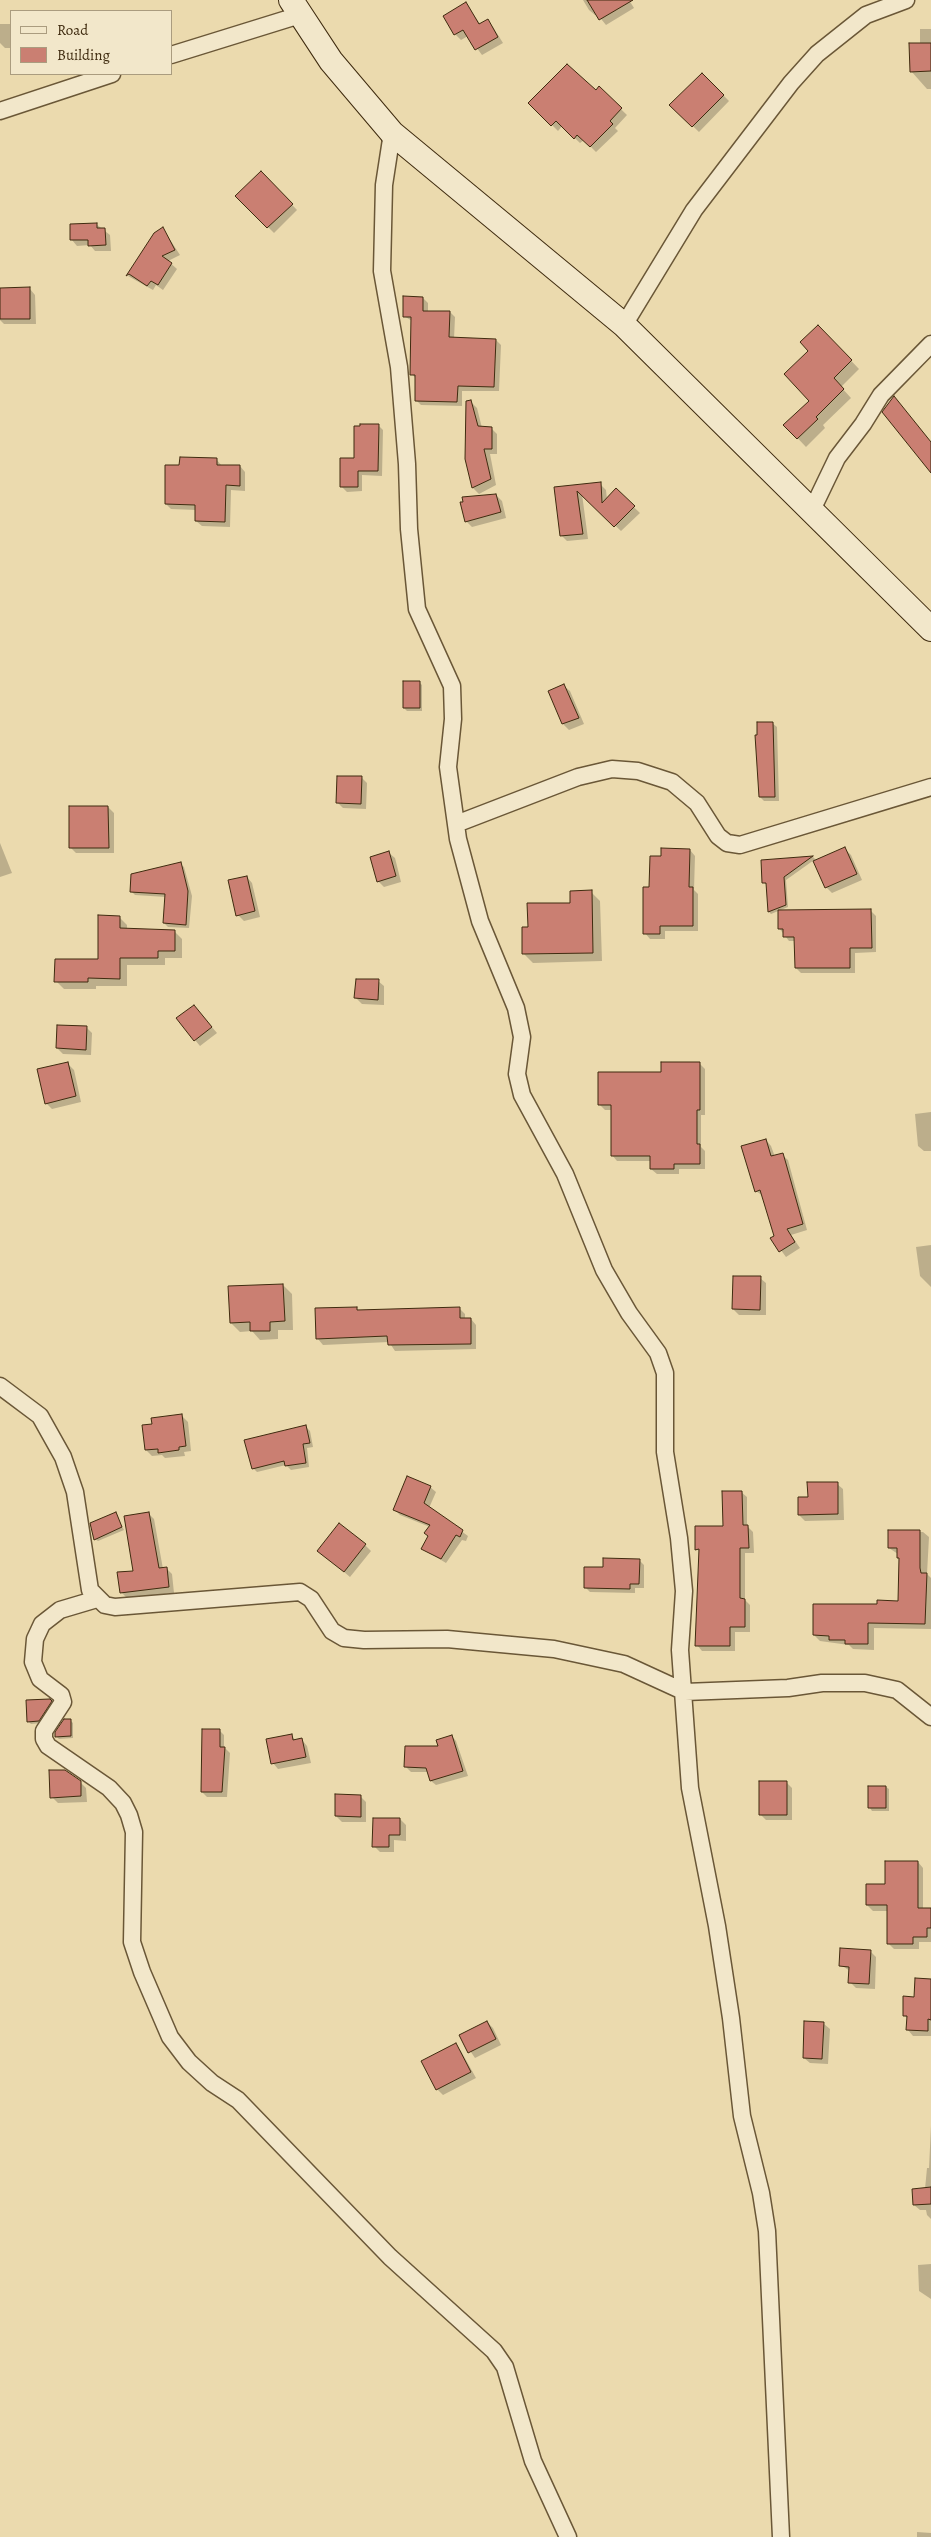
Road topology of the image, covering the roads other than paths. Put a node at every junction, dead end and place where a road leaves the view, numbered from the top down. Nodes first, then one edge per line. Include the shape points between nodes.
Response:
1 (906, 0) edge
2 (295, 7) edge
3 (172, 55) edge
4 (109, 75) edge
5 (0, 112) edge
6 (392, 133) junction
7 (624, 325) junction
8 (931, 344) edge
9 (812, 510) junction
10 (931, 629) edge
11 (931, 788) edge
12 (456, 824) junction
13 (0, 1386) edge
14 (97, 1598) junction
15 (685, 1692) junction
16 (931, 1717) edge
17 (568, 2537) edge
18 (781, 2537) edge

1 - 7 street via 866,15 817,54 791,83 694,210
2 - 3 street
2 - 6 main road via 331,62
4 - 5 street
6 - 7 main road
6 - 12 street via 384,185 382,271 399,366 417,609 452,686 453,720 448,767
7 - 9 main road
8 - 9 street via 881,395 864,424 837,458
9 - 10 main road
11 - 12 street via 740,845 727,843 718,836 696,803 672,782 638,771 612,769 578,777
12 - 15 street via 480,921 516,1008 522,1037 517,1074 522,1095 564,1174 604,1270 663,1362 665,1452 684,1591 680,1650
13 - 14 street via 40,1416 64,1456 75,1492 90,1590
14 - 15 street via 115,1608 300,1592 311,1599 332,1631 344,1638 447,1639 554,1649 624,1664
14 - 17 street via 60,1610 42,1624 35,1639 33,1662 40,1679 61,1696 63,1702 44,1731 44,1739 48,1746 109,1788 129,1815 134,1832 132,1942 170,2037 189,2062 238,2100 390,2256 494,2351 505,2367 532,2461
15 - 16 street via 865,1683 896,1690
15 - 18 street via 690,1788 717,1926 742,2116 767,2231

